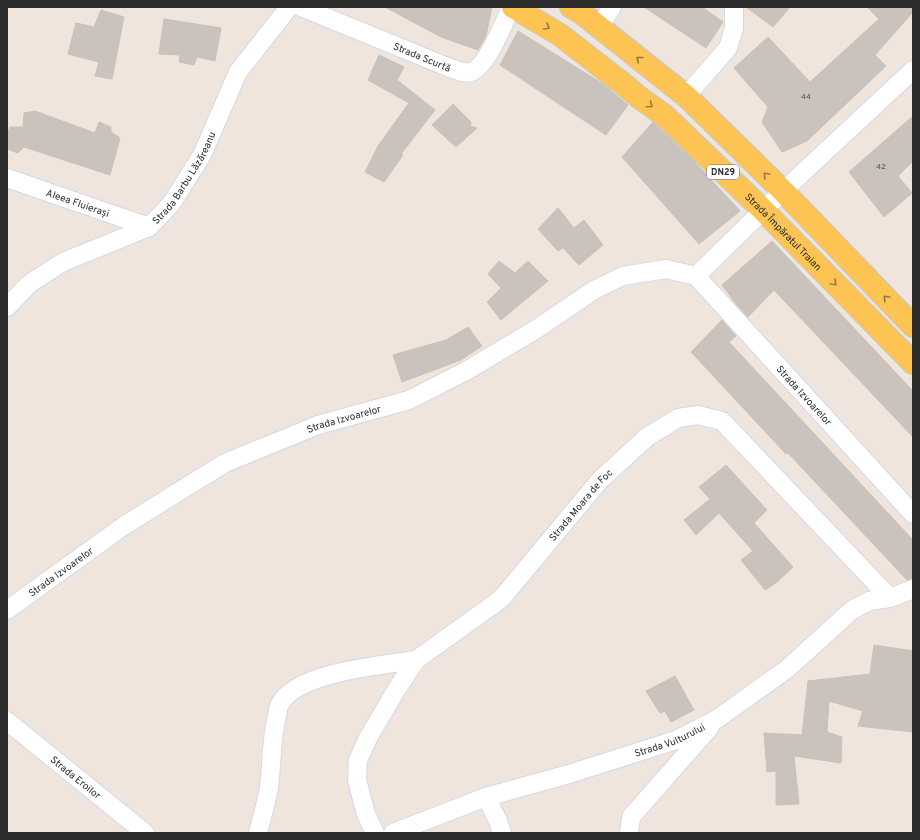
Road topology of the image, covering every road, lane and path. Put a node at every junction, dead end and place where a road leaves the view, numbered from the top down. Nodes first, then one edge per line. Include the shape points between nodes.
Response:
1 (289, 7) edge
2 (302, 7) edge
3 (512, 7) edge
4 (571, 7) edge
5 (612, 7) edge
6 (734, 7) edge
7 (600, 27) junction
8 (913, 70) edge
9 (686, 96) junction
10 (7, 178) edge
11 (783, 191) junction
12 (763, 210) junction
13 (149, 227) junction
14 (696, 276) junction
15 (7, 307) edge
16 (913, 326) edge
17 (913, 363) edge
18 (913, 514) edge
19 (913, 589) edge
20 (890, 598) junction
21 (7, 610) edge
22 (416, 660) junction
23 (717, 719) junction
24 (7, 721) edge
25 (486, 797) junction
26 (145, 833) edge
27 (258, 833) edge
28 (375, 833) edge
29 (393, 833) edge
30 (502, 833) edge
31 (629, 833) edge

1 - 13 street, Strada Barbu Lăzăreanu via 238,72 202,155 171,204
2 - 3 street, Strada Scurtă via 465,73 473,72 485,61
3 -> 12 main road, Strada Împăratul Traian / DN29 via 559,34 664,115
4 - 7 main road, DN29
5 - 7 street
6 - 9 street via 734,28 728,48
9 -> 7 main road, DN29
8 - 11 street
11 -> 9 main road, DN29
10 - 13 street, Aleea Fluierași
11 - 12 street
16 -> 11 main road, DN29
12 - 14 street
12 -> 17 main road, Strada Împăratul Traian / DN29
13 - 15 street, Strada Barbu Lăzăreanu via 64,262 30,284
14 - 18 street, Strada Izvoarelor
14 - 21 street, Strada Izvoarelor via 666,269 623,276 594,290 538,328 466,371 410,400 318,425 225,463 125,525
19 - 20 street, Strada Vulturului
20 - 22 street, Strada Moara de Foc via 722,421 698,415 678,418 647,437 600,480 501,599
20 - 23 street, Strada Vulturului via 870,601 852,610 786,669
22 - 27 street via 326,676 290,691 280,704 274,726 269,789
22 - 28 street, Strada Moara de Foc via 398,686 358,760 357,780 366,814
23 - 25 street, Strada Vulturului via 676,740
23 - 31 street via 631,817
24 - 26 street, Strada Eroilor
25 - 29 street, Strada Vulturului
25 - 30 street

